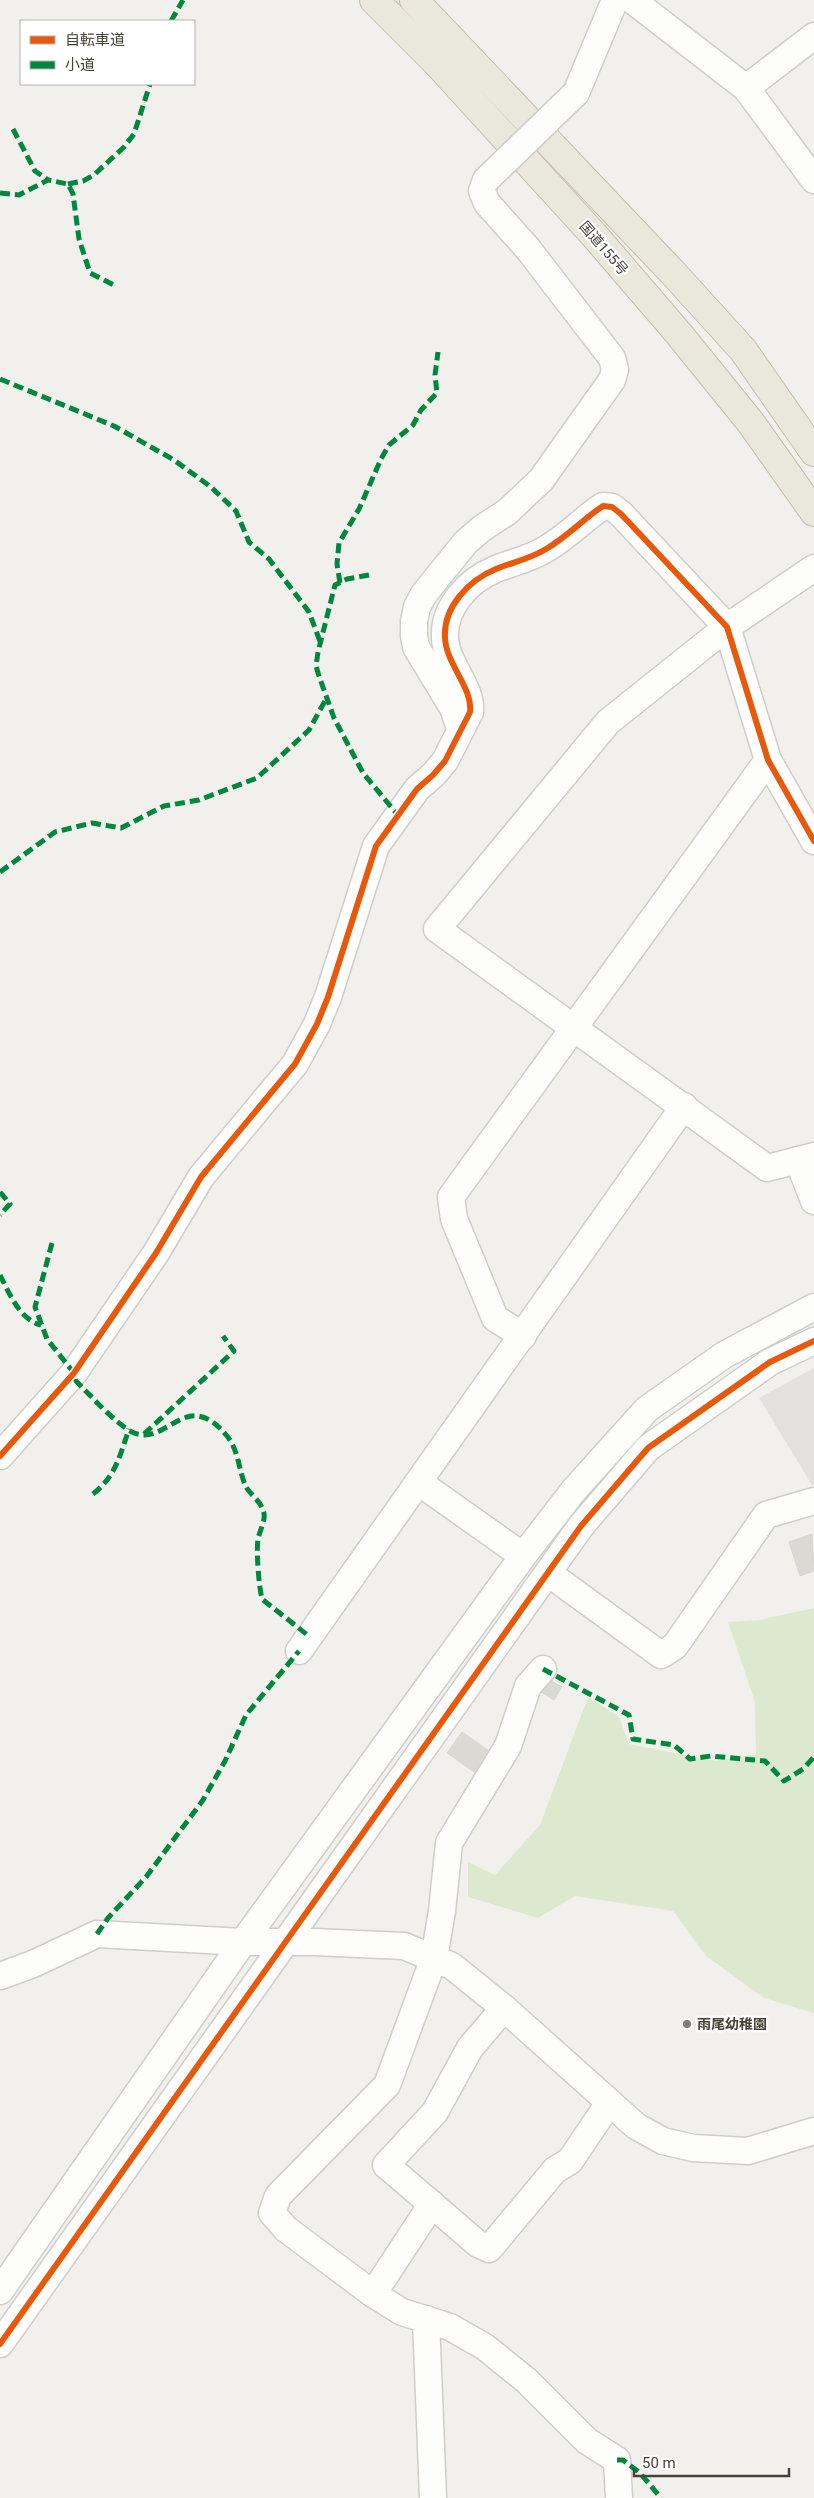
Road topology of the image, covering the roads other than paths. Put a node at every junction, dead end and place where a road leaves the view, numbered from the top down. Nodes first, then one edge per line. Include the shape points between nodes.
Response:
1 (374, 0) edge
2 (414, 0) edge
3 (615, 0) edge
4 (632, 0) edge
5 (814, 36) edge
6 (746, 88) junction
7 (814, 180) edge
8 (814, 452) edge
9 (814, 512) edge
10 (814, 568) edge
11 (727, 627) junction
12 (460, 728) junction
13 (768, 760) junction
14 (814, 841) edge
15 (576, 1028) junction
16 (684, 1106) junction
17 (806, 1158) edge
18 (814, 1201) edge
19 (814, 1308) edge
20 (522, 1336) junction
21 (814, 1341) edge
22 (0, 1456) edge
23 (420, 1483) junction
24 (814, 1501) edge
25 (523, 1556) junction
26 (548, 1573) junction
27 (299, 1651) dead end
28 (543, 1669) dead end
29 (243, 1942) junction
30 (286, 1942) junction
31 (434, 1958) junction
32 (0, 1976) edge
33 (504, 2008) junction
34 (609, 2103) junction
35 (814, 2131) edge
36 (432, 2204) junction
37 (0, 2291) edge
38 (373, 2294) junction
39 (426, 2319) junction
40 (0, 2344) edge
41 (433, 2498) edge
42 (619, 2498) edge

1 - 9 highway, 国道155号 via 437,64 673,327 751,423
2 - 8 highway via 743,350
3 - 12 street, bridge via 576,93 486,180 482,190 487,203 528,249 612,358 615,369 612,380 541,480 507,512 465,543 417,607 416,647 453,708
4 - 6 street
5 - 6 street
6 - 7 street
10 - 11 street
11 - 12 street via 621,514 612,507 603,506 547,549 480,578 453,606 446,624 445,645 471,704
11 - 13 street
11 - 15 street via 608,722 437,930
12 - 22 street via 445,761 416,789 376,846 328,996 295,1064 201,1177 156,1253 74,1372
13 - 14 street
13 - 15 street
15 - 16 street
15 - 20 street via 451,1197 454,1219 495,1318
16 - 17 street via 767,1168
16 - 20 street
17 - 18 street
19 - 25 street via 724,1355 647,1409 574,1490
20 - 23 street
21 - 26 street via 770,1362 648,1448 581,1526
23 - 25 street
23 - 27 street
24 - 26 street via 766,1516 674,1646 661,1655
25 - 29 street
26 - 30 street
28 - 31 street via 528,1686 508,1746 449,1844
29 - 30 street
29 - 32 street via 97,1934
29 - 37 street
30 - 31 street via 404,1946
30 - 40 street
31 - 33 street via 452,1966
31 - 38 street via 387,2085 278,2196 272,2213 286,2229
33 - 34 street
33 - 36 street via 470,2048 435,2112 386,2165
34 - 35 street via 636,2126 663,2141 693,2148 748,2151
34 - 36 street via 570,2161 555,2170 489,2249 478,2244
36 - 38 street
38 - 39 street via 402,2312
39 - 41 street
39 - 42 street via 450,2326 485,2347 527,2381 587,2441 617,2460

